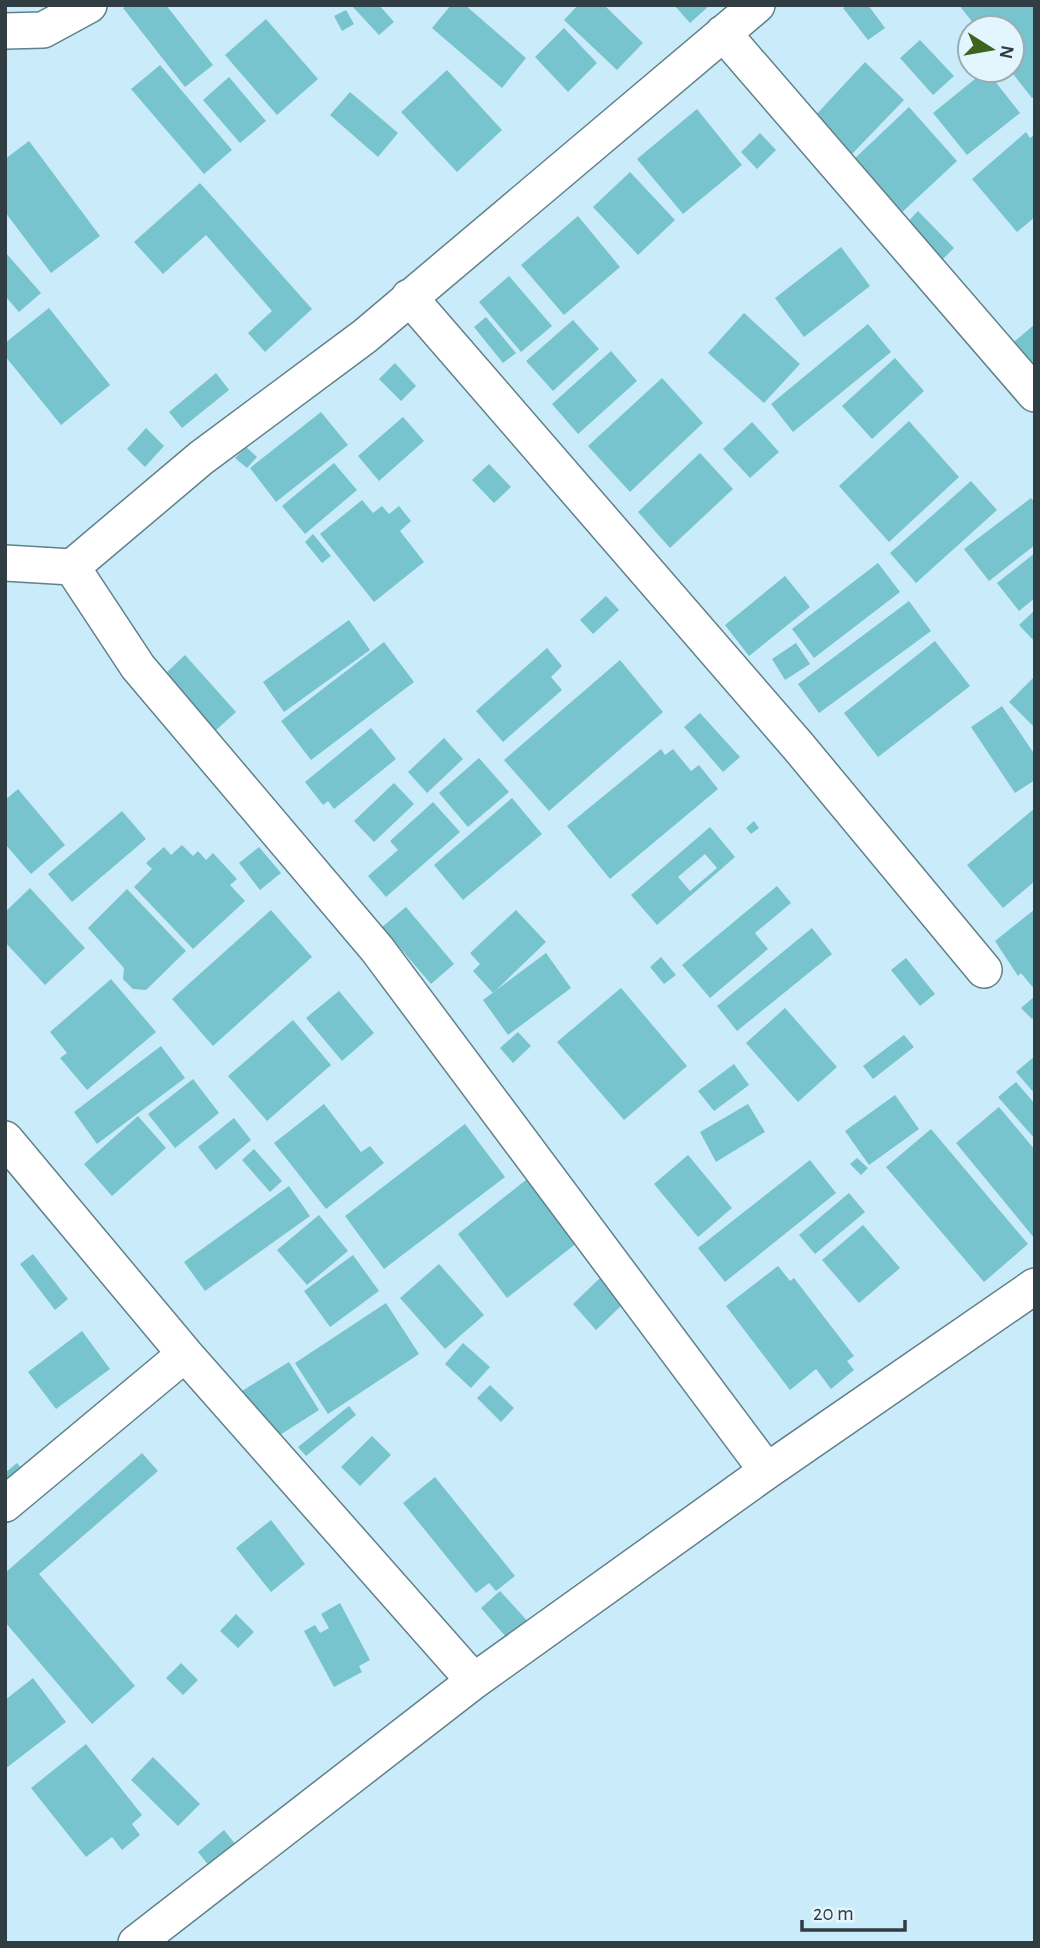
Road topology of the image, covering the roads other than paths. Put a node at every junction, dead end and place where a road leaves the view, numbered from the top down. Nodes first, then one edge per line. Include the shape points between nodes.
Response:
1 (89, 5) edge
2 (757, 5) edge
3 (5, 31) edge
4 (723, 33) junction
5 (409, 297) junction
6 (1035, 394) edge
7 (5, 563) edge
8 (72, 567) junction
9 (984, 970) dead end
10 (5, 1139) edge
11 (1035, 1286) edge
12 (185, 1354) junction
13 (767, 1471) junction
14 (5, 1504) edge
15 (474, 1681) junction
16 (136, 1943) edge

1 - 3 street via 43,30
2 - 4 street
4 - 5 street
4 - 6 street
5 - 8 street via 365,336 201,458
5 - 9 street via 798,746
7 - 8 street
8 - 13 street via 138,667 377,950
10 - 12 street
11 - 13 street
12 - 14 street
12 - 15 street
13 - 15 street
15 - 16 street

